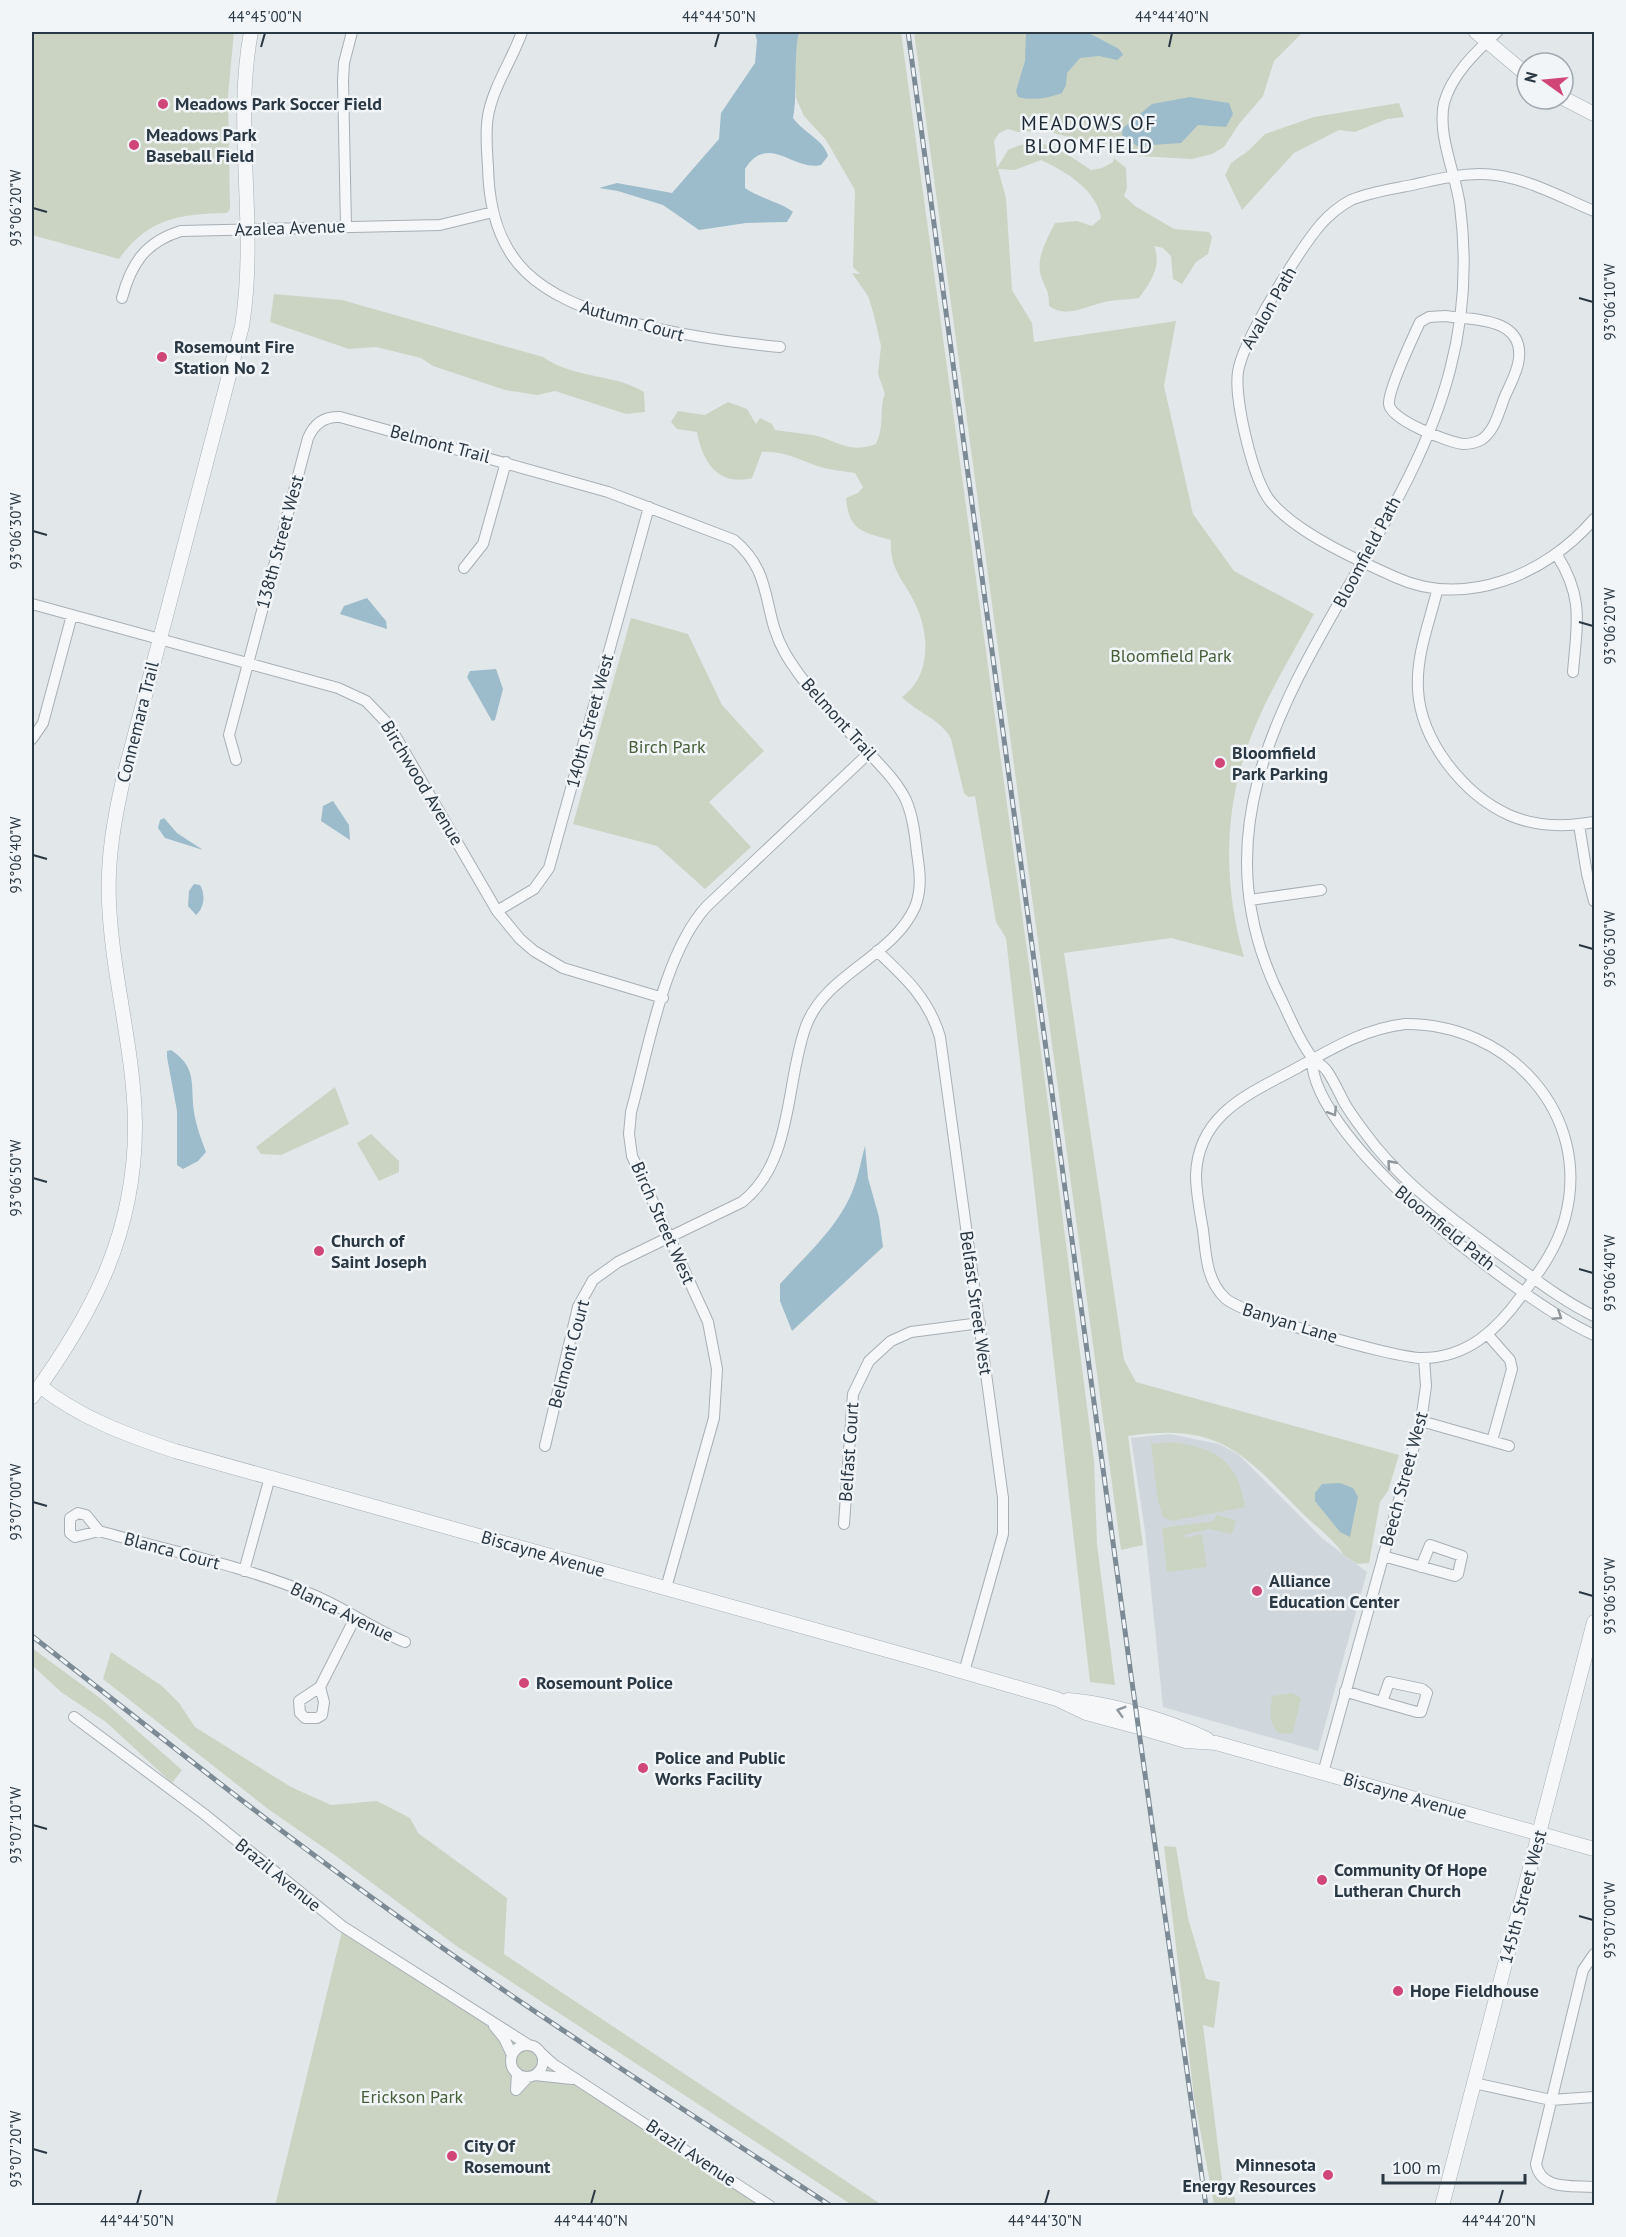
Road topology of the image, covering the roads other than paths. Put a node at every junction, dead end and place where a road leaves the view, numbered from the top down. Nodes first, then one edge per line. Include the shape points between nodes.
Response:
1 (251, 32) edge
2 (352, 32) edge
3 (522, 32) edge
4 (1476, 32) edge
5 (1497, 32) edge
6 (1486, 42) junction
7 (1515, 65) edge
8 (1575, 104) edge
9 (1594, 114) edge
10 (1455, 176) junction
11 (1594, 211) edge
12 (493, 212) junction
13 (346, 226) junction
14 (249, 229) junction
15 (122, 298) dead end
16 (1460, 318) junction
17 (780, 347) dead end
18 (318, 423) joint
19 (1430, 432) junction
20 (506, 462) junction
21 (649, 507) junction
22 (1594, 519) edge
23 (1557, 555) junction
24 (1362, 560) junction
25 (464, 568) dead end
26 (1437, 591) junction
27 (32, 604) edge
28 (72, 615) junction
29 (160, 639) junction
30 (248, 664) junction
31 (1573, 672) dead end
32 (32, 739) edge
33 (869, 753) junction
34 (236, 760) dead end
35 (1594, 822) edge
36 (1579, 825) junction
37 (1321, 890) dead end
38 (1250, 900) junction
39 (1594, 901) edge
40 (497, 911) junction
41 (877, 951) junction
42 (663, 998) junction
43 (1312, 1059) junction
44 (670, 1238) junction
45 (1534, 1279) junction
46 (1524, 1292) junction
47 (1594, 1316) edge
48 (980, 1323) junction
49 (1488, 1335) junction
50 (1594, 1335) edge
51 (1424, 1358) junction
52 (40, 1386) junction
53 (32, 1397) edge
54 (1421, 1421) junction
55 (1492, 1442) junction
56 (545, 1446) dead end
57 (1509, 1446) dead end
58 (270, 1477) junction
59 (844, 1524) dead end
60 (99, 1531) dead end
61 (1383, 1556) junction
62 (1421, 1567) dead end
63 (244, 1571) junction
64 (666, 1588) junction
65 (355, 1618) junction
66 (1594, 1622) edge
67 (405, 1642) dead end
68 (964, 1672) junction
69 (320, 1687) dead end
70 (1345, 1691) junction
71 (1382, 1702) dead end
72 (74, 1718) dead end
73 (1323, 1773) junction
74 (1540, 1833) junction
75 (1594, 1849) edge
76 (1594, 1954) edge
77 (489, 2022) junction
78 (527, 2044) junction
79 (542, 2054) junction
80 (512, 2055) junction
81 (527, 2075) junction
82 (582, 2081) junction
83 (1474, 2083) junction
84 (1594, 2097) edge
85 (1551, 2100) junction
86 (1594, 2187) edge
87 (770, 2205) edge
88 (1442, 2205) edge

1 - 14 street, Connemara Trail via 245,87
2 - 13 street via 343,81
3 - 12 street, Autumn Court via 488,117 488,183
4 - 6 street
5 - 6 street, Bloomfield Path
6 - 7 street
6 - 10 street, Bloomfield Path via 1454,80 1443,108 1443,128
8 - 9 street
10 - 11 street, Avalon Path via 1513,178
10 - 16 street, Bloomfield Path via 1463,248
10 - 24 street, Avalon Path via 1365,195 1330,215 1313,234 1258,323 1240,361 1239,401 1255,471 1269,500 1292,522
12 - 13 street, Azalea Avenue via 447,224
12 - 17 street, Autumn Court via 520,264 539,284 564,300 689,337
13 - 14 street, Azalea Avenue
14 - 15 street, Azalea Avenue via 187,230 167,236 135,261
14 - 29 street, Connemara Trail via 248,289 241,333
16 - 19 street, Bloomfield Path via 1446,384
16 - 19 street via 1434,316 1420,322 1390,397 1390,409 1397,417
16 - 19 street via 1507,328 1517,342 1518,366 1494,425 1485,437 1464,444
18 - 20 street, Belmont Trail via 340,417
18 - 30 street, 138th Street West via 308,438
19 - 24 street, Bloomfield Path
20 - 21 street, Belmont Trail
20 - 25 street via 483,544
21 - 33 street, Belmont Trail via 725,535 749,554 760,571 775,630 789,659
21 - 40 street, 140th Street West via 549,868 534,889
22 - 23 street
23 - 26 street via 1505,581
23 - 31 street via 1576,596
24 - 26 street, Avalon Path via 1400,580
24 - 38 street, Bloomfield Path via 1265,749 1250,818
26 - 36 street via 1421,649 1418,678 1420,708 1434,743 1468,785 1498,809 1542,824
27 - 28 street, Birchwood Avenue
28 - 29 street, Birchwood Avenue
28 - 32 street via 43,723
29 - 30 street, Birchwood Avenue
29 - 52 street, Connemara Trail via 115,814 108,873 110,926 134,1113 130,1190 102,1286 79,1329
30 - 34 street, 138th Street West via 229,735
30 - 40 street, Birchwood Avenue via 344,690 374,707 389,725
33 - 41 street, Belmont Trail via 891,776 905,799 920,877 917,901 909,919
33 - 42 street, Birch Street West via 697,917 676,952
35 - 36 street
36 - 39 street
37 - 38 street
38 - 43 street, Bloomfield Path via 1266,967
40 - 42 street, Birchwood Avenue via 520,939 548,960 579,974
41 - 44 street, Belmont Trail via 827,992 814,1009 804,1033 774,1160 764,1179 742,1202
41 - 48 street, Belfast Street West via 918,991 937,1026
42 - 44 street, Birch Street West via 631,1112 629,1144
45 -> 43 street, Bloomfield Path via 1445,1214 1402,1176 1359,1125 1326,1069
43 - 45 street, Banyan Lane via 1366,1032 1417,1024 1450,1028 1479,1038 1524,1069 1555,1113 1569,1174 1568,1207 1561,1230
43 -> 46 street, Bloomfield Path via 1312,1075 1331,1108 1381,1174 1424,1215
43 - 51 street, Banyan Lane via 1240,1098 1217,1118 1204,1139 1196,1180 1209,1272 1221,1294 1241,1309 1387,1352
44 - 56 street, Belmont Court via 608,1268 586,1288
44 - 64 street, Birch Street West via 708,1322 718,1379 714,1418
45 - 46 street, Banyan Lane
45 - 47 street, Bloomfield Path
46 - 49 street, Banyan Lane
46 -> 50 street, Bloomfield Path
48 - 59 street, Belfast Court via 911,1332 891,1341 869,1360 853,1394
48 - 68 street, Belfast Street West via 1004,1522
49 - 51 street, Banyan Lane via 1456,1352
49 - 55 street via 1510,1360 1512,1369
51 - 54 street, Beech Street West via 1426,1386
52 - 53 street, Connemara Trail
52 - 58 street, Biscayne Avenue via 79,1413 133,1437
54 - 55 street
54 - 61 street, Beech Street West
55 - 57 street
58 - 63 street
58 - 64 street, Biscayne Avenue
60 - 63 street, Blanca Court
61 - 62 street
61 - 70 street, Beech Street West
63 - 65 street, Blanca Avenue via 312,1594
64 - 68 street, Biscayne Avenue
65 - 67 street, Blanca Avenue
65 - 69 street
66 - 74 street, 145th Street West
68 - 73 street, Biscayne Avenue via 1138,1728 1186,1741 1216,1743
70 - 71 street
70 - 73 street, Beech Street West
72 - 77 street, Brazil Avenue via 204,1814 342,1926
73 - 74 street, Biscayne Avenue
74 - 75 street, Biscayne Avenue
74 - 83 street, 145th Street West
76 - 85 street via 1583,1970
77 - 78 street, Brazil Avenue via 502,2026
77 - 80 street, Brazil Avenue via 504,2038
78 - 79 street, Brazil Avenue
78 - 80 street
79 - 81 street via 543,2063
79 - 82 street, Brazil Avenue
80 - 81 street, Brazil Avenue via 511,2065
81 - 82 street, Brazil Avenue
82 - 87 street, Brazil Avenue
83 - 85 street
83 - 88 street, 145th Street West
84 - 85 street
85 - 86 street via 1537,2158 1539,2173 1545,2181 1555,2184

